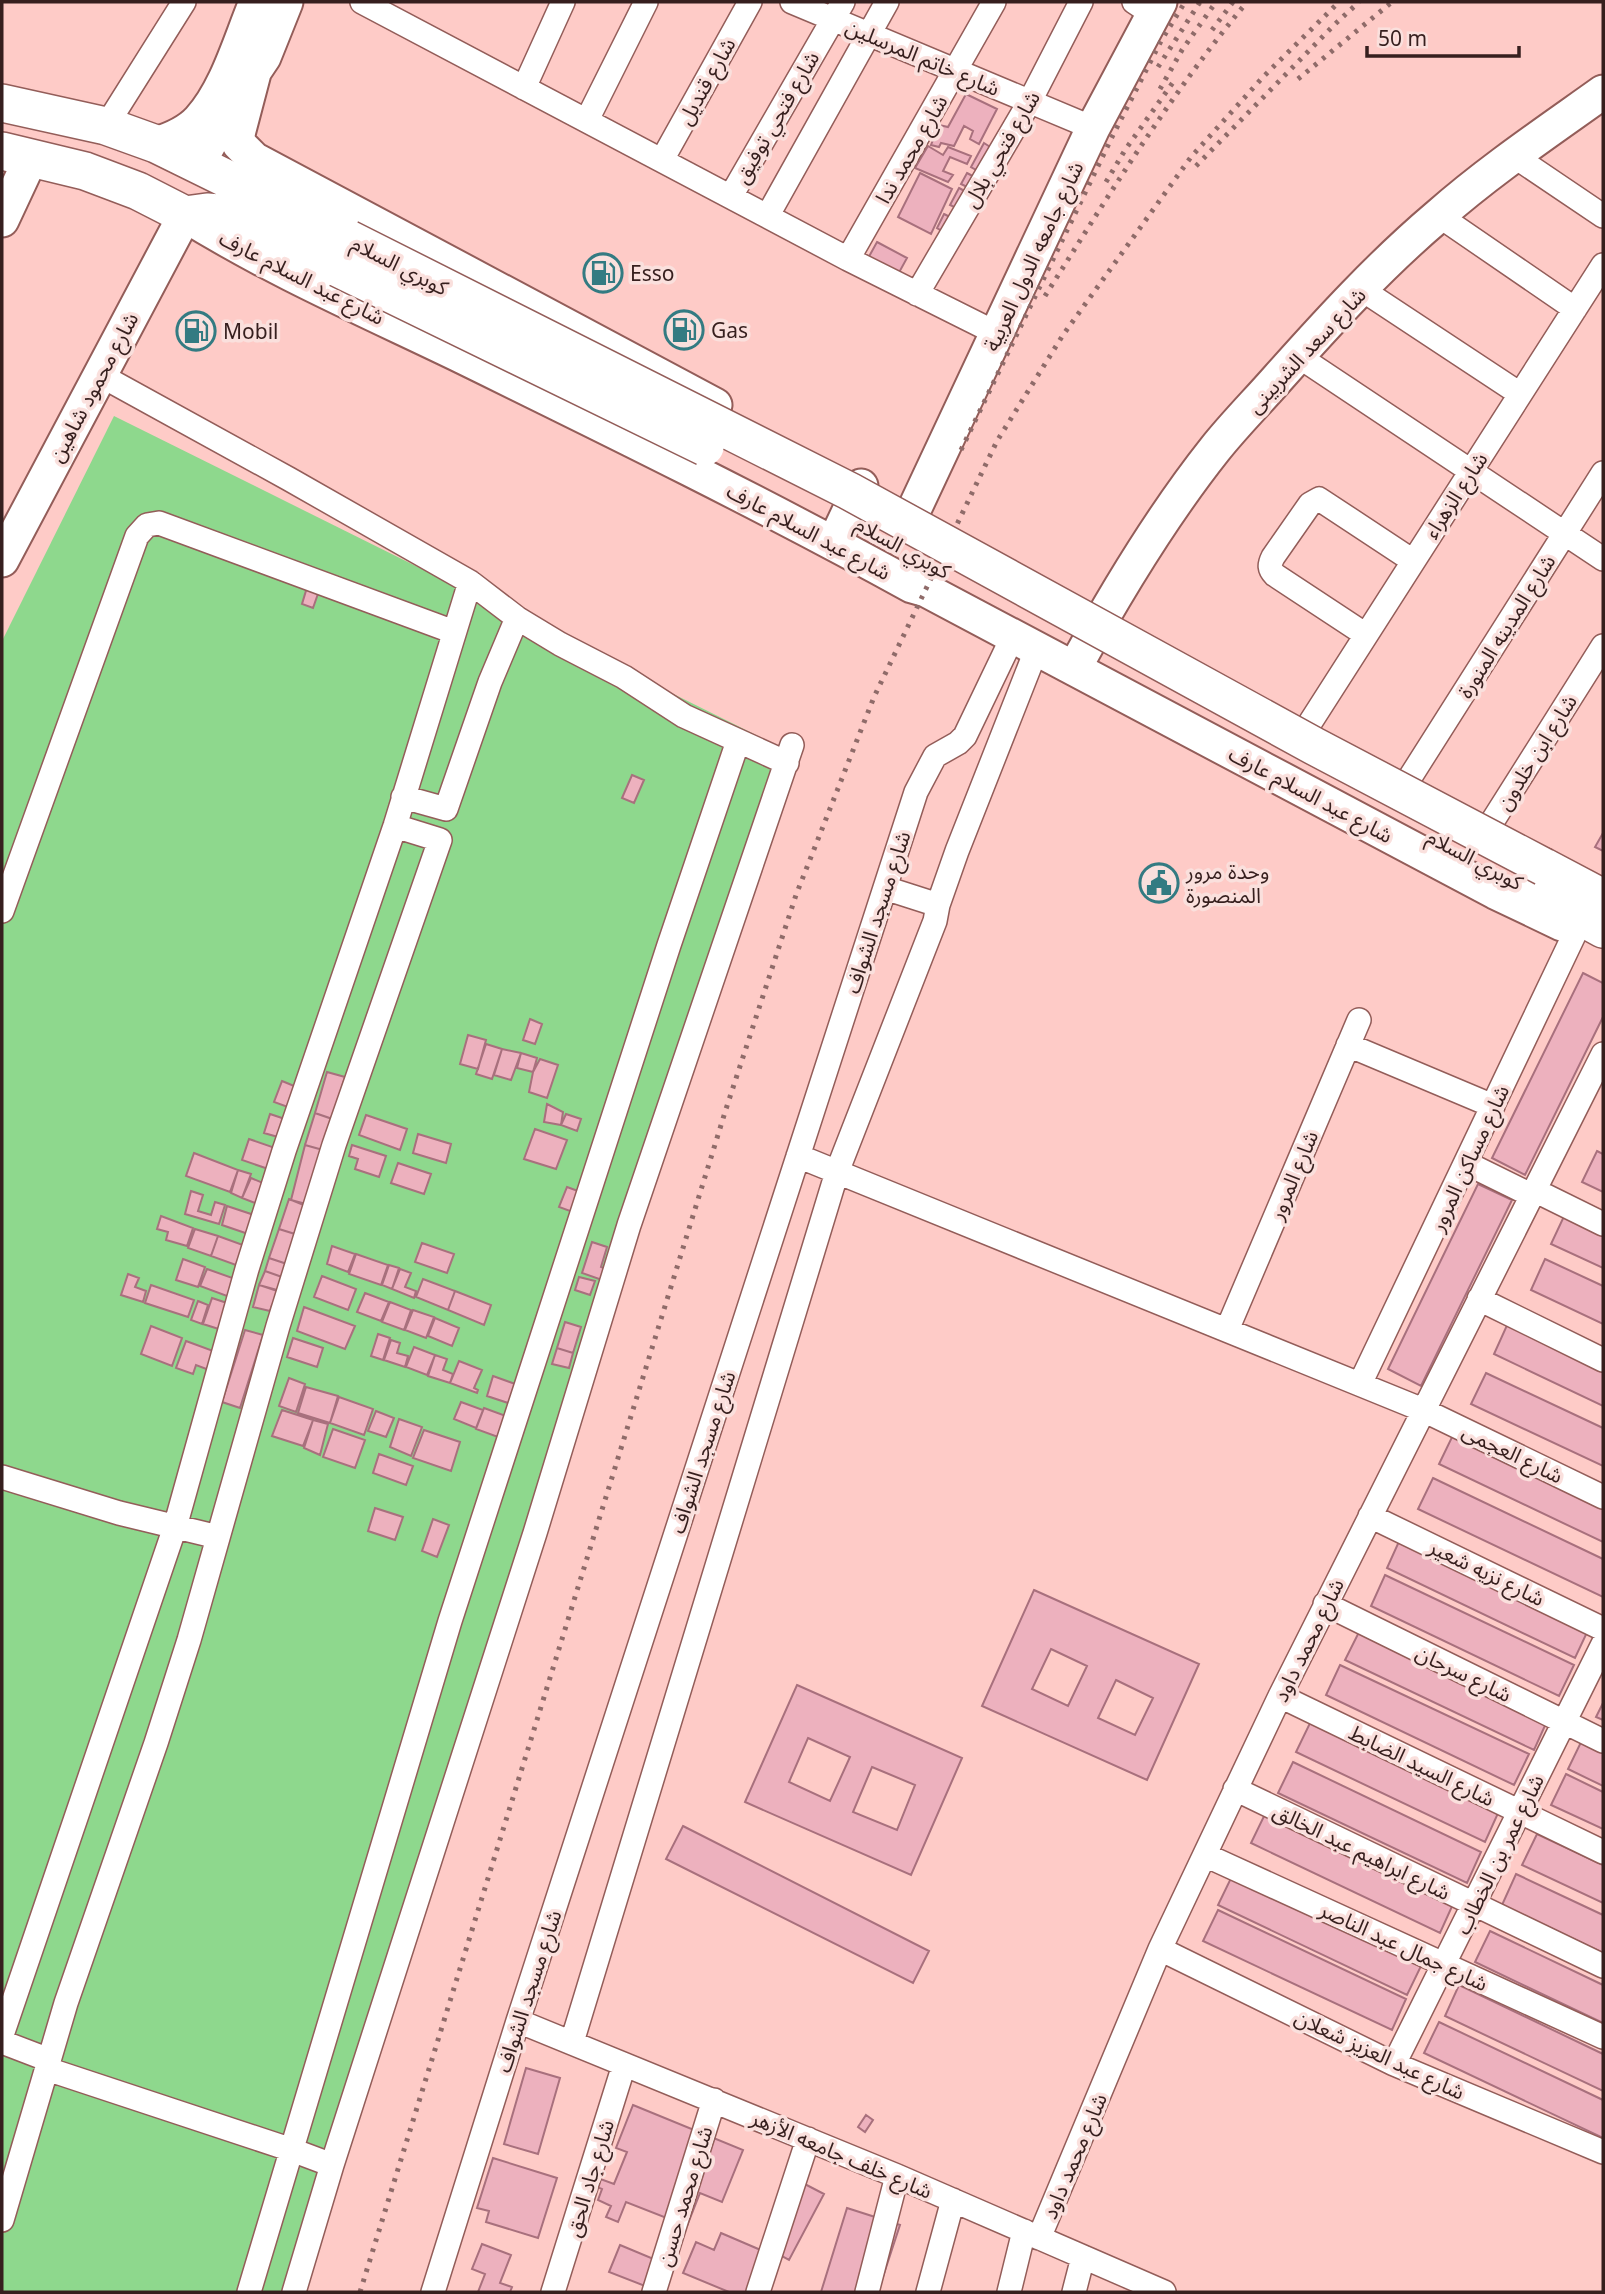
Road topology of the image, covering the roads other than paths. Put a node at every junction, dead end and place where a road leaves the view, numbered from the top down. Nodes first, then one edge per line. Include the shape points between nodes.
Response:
1 (184, 2) edge
2 (256, 2) edge
3 (286, 2) edge
4 (362, 2) edge
5 (563, 2) edge
6 (646, 2) edge
7 (750, 2) edge
8 (792, 2) edge
9 (887, 2) edge
10 (994, 2) edge
11 (1081, 2) edge
12 (1148, 6) edge
13 (838, 10) edge
14 (869, 34) junction
15 (956, 71) junction
16 (254, 73) junction
17 (524, 88) junction
18 (1603, 93) edge
19 (1030, 101) junction
20 (2, 103) edge
21 (586, 120) junction
22 (106, 126) junction
23 (1093, 128) junction
24 (156, 144) junction
25 (16, 155) edge
26 (1514, 156) junction
27 (662, 160) junction
28 (198, 164) junction
29 (731, 196) junction
30 (185, 215) junction
31 (768, 215) junction
32 (1438, 215) junction
33 (1603, 216) edge
34 (2, 220) edge
35 (343, 253) junction
36 (848, 259) junction
37 (1603, 265) edge
38 (1361, 289) junction
39 (917, 294) junction
40 (1574, 309) junction
41 (996, 333) junction
42 (1298, 356) junction
43 (654, 371) junction
44 (100, 375) junction
45 (1520, 394) junction
46 (628, 438) junction
47 (1471, 471) junction
48 (1603, 474) edge
49 (861, 486) junction
50 (912, 514) junction
51 (1565, 534) junction
52 (834, 543) junction
53 (1603, 559) edge
54 (2, 560) edge
55 (1413, 561) junction
56 (470, 582) junction
57 (517, 618) junction
58 (1102, 618) junction
59 (454, 632) junction
60 (1366, 635) junction
61 (1025, 642) junction
62 (1603, 646) edge
63 (1074, 667) junction
64 (1308, 726) junction
65 (738, 741) junction
66 (1409, 779) junction
67 (403, 797) junction
68 (1492, 822) junction
69 (395, 826) junction
70 (1533, 865) junction
71 (1603, 880) edge
72 (885, 888) junction
73 (1494, 892) junction
74 (1603, 898) edge
75 (938, 905) junction
76 (2, 911) edge
77 (1594, 934) edge
78 (1359, 1020) dead end
79 (1348, 1045) junction
80 (1600, 1069) edge
81 (1493, 1106) junction
82 (797, 1156) junction
83 (1466, 1163) junction
84 (837, 1172) junction
85 (1532, 1192) junction
86 (1603, 1224) edge
87 (1479, 1299) junction
88 (1227, 1330) junction
89 (1603, 1360) edge
90 (1360, 1384) junction
91 (1423, 1410) junction
92 (2, 1477) edge
93 (1603, 1497) edge
94 (1370, 1516) junction
95 (174, 1527) junction
96 (218, 1537) junction
97 (1325, 1604) junction
98 (1603, 1629) edge
99 (1603, 1644) edge
100 (1280, 1696) junction
101 (1564, 1722) junction
102 (1603, 1741) edge
103 (1235, 1790) junction
104 (1519, 1812) junction
105 (1603, 1852) edge
106 (1205, 1855) junction
107 (1474, 1904) junction
108 (1160, 1949) junction
109 (1444, 1964) junction
110 (1603, 1966) edge
111 (518, 2021) junction
112 (2, 2035) edge
113 (1603, 2037) edge
114 (2, 2042) edge
115 (572, 2042) junction
116 (48, 2064) junction
117 (1394, 2064) junction
118 (624, 2065) junction
119 (714, 2100) junction
120 (808, 2140) junction
121 (292, 2150) junction
122 (1603, 2152) edge
123 (332, 2165) junction
124 (897, 2176) junction
125 (953, 2200) junction
126 (2, 2220) edge
127 (1032, 2235) junction
128 (1083, 2257) junction
129 (249, 2292) edge
130 (295, 2292) edge
131 (433, 2292) edge
132 (553, 2292) edge
133 (654, 2292) edge
134 (758, 2292) edge
135 (867, 2292) edge
136 (928, 2292) edge
137 (1009, 2292) edge
138 (1074, 2292) edge
139 (1164, 2292) edge

1 - 22 street
2 - 24 main road via 226,76 198,121 179,136
3 - 16 main road
4 - 17 street
5 - 17 street
6 - 21 street
7 - 27 street, شارع قنديل
8 - 13 street, شارع خاتم المرسلين
9 - 14 street
10 - 15 street, شارع محمد ندا
11 - 19 street, شارع فتحي بلال
12 - 23 main road, شارع جامعه الدول العربية
13 - 14 street, شارع خاتم المرسلين
13 - 29 street, شارع فتحي توفيق
14 - 15 street, شارع خاتم المرسلين
14 - 31 street
15 - 19 street, شارع خاتم المرسلين
15 - 36 street, شارع محمد ندا
16 - 28 main road
16 - 43 main road via 238,134 239,144 254,159
17 - 21 street
18 - 26 main road, شارع سعد الشربينى
19 - 23 street, شارع خاتم المرسلين
19 - 39 street, شارع فتحي بلال
20 - 22 main road
21 - 27 street
22 - 24 main road
23 - 41 main road, شارع جامعه الدول العربية
24 - 28 main road
25 - 30 main road, شارع عبد السلام عارف via 98,176
25 - 34 main road
26 - 32 main road, شارع سعد الشربينى
26 - 33 street
27 - 29 street
28 - 35 main road, كوبري السلام
29 - 31 street
30 - 35 main road, كوبري السلام via 229,214
30 - 44 main road, شارع محمود شاهين
30 - 46 main road, شارع عبد السلام عارف via 249,253
31 - 36 street
32 - 38 main road, شارع سعد الشربينى
32 - 40 street
35 - 70 main road, كوبري السلام, bridge via 870,528 1088,650
36 - 39 street
37 - 40 street, شارع الزهراء
38 - 42 main road, شارع سعد الشربينى
38 - 45 street
39 - 41 street
40 - 45 street, شارع الزهراء
41 - 50 main road, شارع جامعه الدول العربية
42 - 47 street
42 - 58 main road, شارع سعد الشربينى via 1215,449
43 - 46 main road
43 - 49 main road
44 - 54 main road, شارع محمود شاهين
44 - 56 street
45 - 47 street, شارع الزهراء
46 - 52 main road, شارع عبد السلام عارف
47 - 51 street
47 - 55 street, شارع الزهراء
48 - 51 street, شارع المدينه المنورة
49 - 50 main road
49 - 52 main road
50 - 58 main road
51 - 53 street
51 - 66 street, شارع المدينه المنورة
52 - 61 main road, شارع عبد السلام عارف
55 - 60 street, شارع الزهراء
55 - 60 street via 1324,500 1313,500 1273,557 1270,570 1275,575
56 - 57 street
56 - 59 street
57 - 65 street via 684,716
57 - 67 street via 446,809
58 - 63 main road, شارع سعد الشربينى
58 - 64 main road
59 - 67 street
59 - 76 street via 159,523 147,525 137,536
60 - 64 street, شارع الزهراء
61 - 63 main road, شارع عبد السلام عارف
61 - 72 street, شارع مسجد الشواف via 965,736 935,755 924,774
61 - 75 street
62 - 68 street, شارع ابن خلدون
63 - 73 main road, شارع عبد السلام عارف
64 - 66 main road
65 - 121 street via 450,1621
65 - 123 street via 789,754 629,1225
66 - 68 main road
67 - 69 street
68 - 70 main road
69 - 95 street via 284,1151
69 - 96 street via 440,840 334,1145
70 - 71 main road
70 - 73 main road
70 - 74 main road, كوبري السلام
70 - 77 main road, كوبري السلام
72 - 75 street
72 - 82 street, شارع مسجد الشواف
73 - 77 main road, شارع عبد السلام عارف
75 - 84 street
77 - 81 street, شارع مساكن المرور
78 - 79 street, شارع المرور
79 - 81 street
79 - 88 street, شارع المرور
80 - 85 street, شارع محمد داود
81 - 83 street, شارع مساكن المرور
82 - 84 street, شارع العجمى
82 - 111 street, شارع مسجد الشواف
83 - 85 street
83 - 90 street, شارع مساكن المرور
84 - 88 street, شارع العجمى
84 - 115 street
85 - 86 street
85 - 87 street, شارع محمد داود
87 - 89 street
87 - 91 street, شارع محمد داود
88 - 90 street, شارع العجمى
90 - 91 street, شارع العجمى
91 - 93 street, شارع العجمى
91 - 94 street, شارع محمد داود
92 - 95 street
94 - 97 street, شارع محمد داود
94 - 98 street, شارع نزيه شعير
95 - 96 street
95 - 112 street
96 - 116 street via 156,1743
97 - 100 street, شارع محمد داود
97 - 101 street, شارع سرحان
99 - 101 street, شارع عمر بن الخطاب
100 - 103 street, شارع محمد داود
100 - 104 street, شارع السيد الضابط
101 - 102 street, شارع سرحان
101 - 104 street, شارع عمر بن الخطاب
103 - 106 street, شارع محمد داود
103 - 107 street, شارع ابراهيم عبد الخالق
104 - 105 street, شارع السيد الضابط
104 - 107 street, شارع عمر بن الخطاب
106 - 108 street, شارع محمد داود
106 - 109 street, شارع جمال عبد الناصر
107 - 109 street, شارع عمر بن الخطاب
107 - 110 street, شارع ابراهيم عبد الخالق
108 - 117 street, شارع عبد العزيز شعلان
108 - 127 street, شارع محمد داود
109 - 113 street, شارع جمال عبد الناصر
109 - 117 street, شارع عمر بن الخطاب
111 - 115 street, شارع خلف جامعه الأزهر
111 - 131 street, شارع مسجد الشواف
114 - 116 street
115 - 118 street, شارع خلف جامعه الأزهر
116 - 121 street
116 - 126 street
117 - 122 street, شارع عبد العزيز شعلان
118 - 119 street, شارع خلف جامعه الأزهر
118 - 132 street, شارع جاد الحق
119 - 120 street, شارع خلف جامعه الأزهر
119 - 133 street, شارع محمد حسن
120 - 124 street, شارع خلف جامعه الأزهر
120 - 134 street
121 - 123 street
121 - 129 street
123 - 130 street
124 - 125 street, شارع خلف جامعه الأزهر
124 - 135 street
125 - 127 street, شارع خلف جامعه الأزهر
125 - 136 street
127 - 128 street, شارع خلف جامعه الأزهر
127 - 137 street, شارع محمد داود
128 - 138 street
128 - 139 street, شارع خلف جامعه الأزهر

